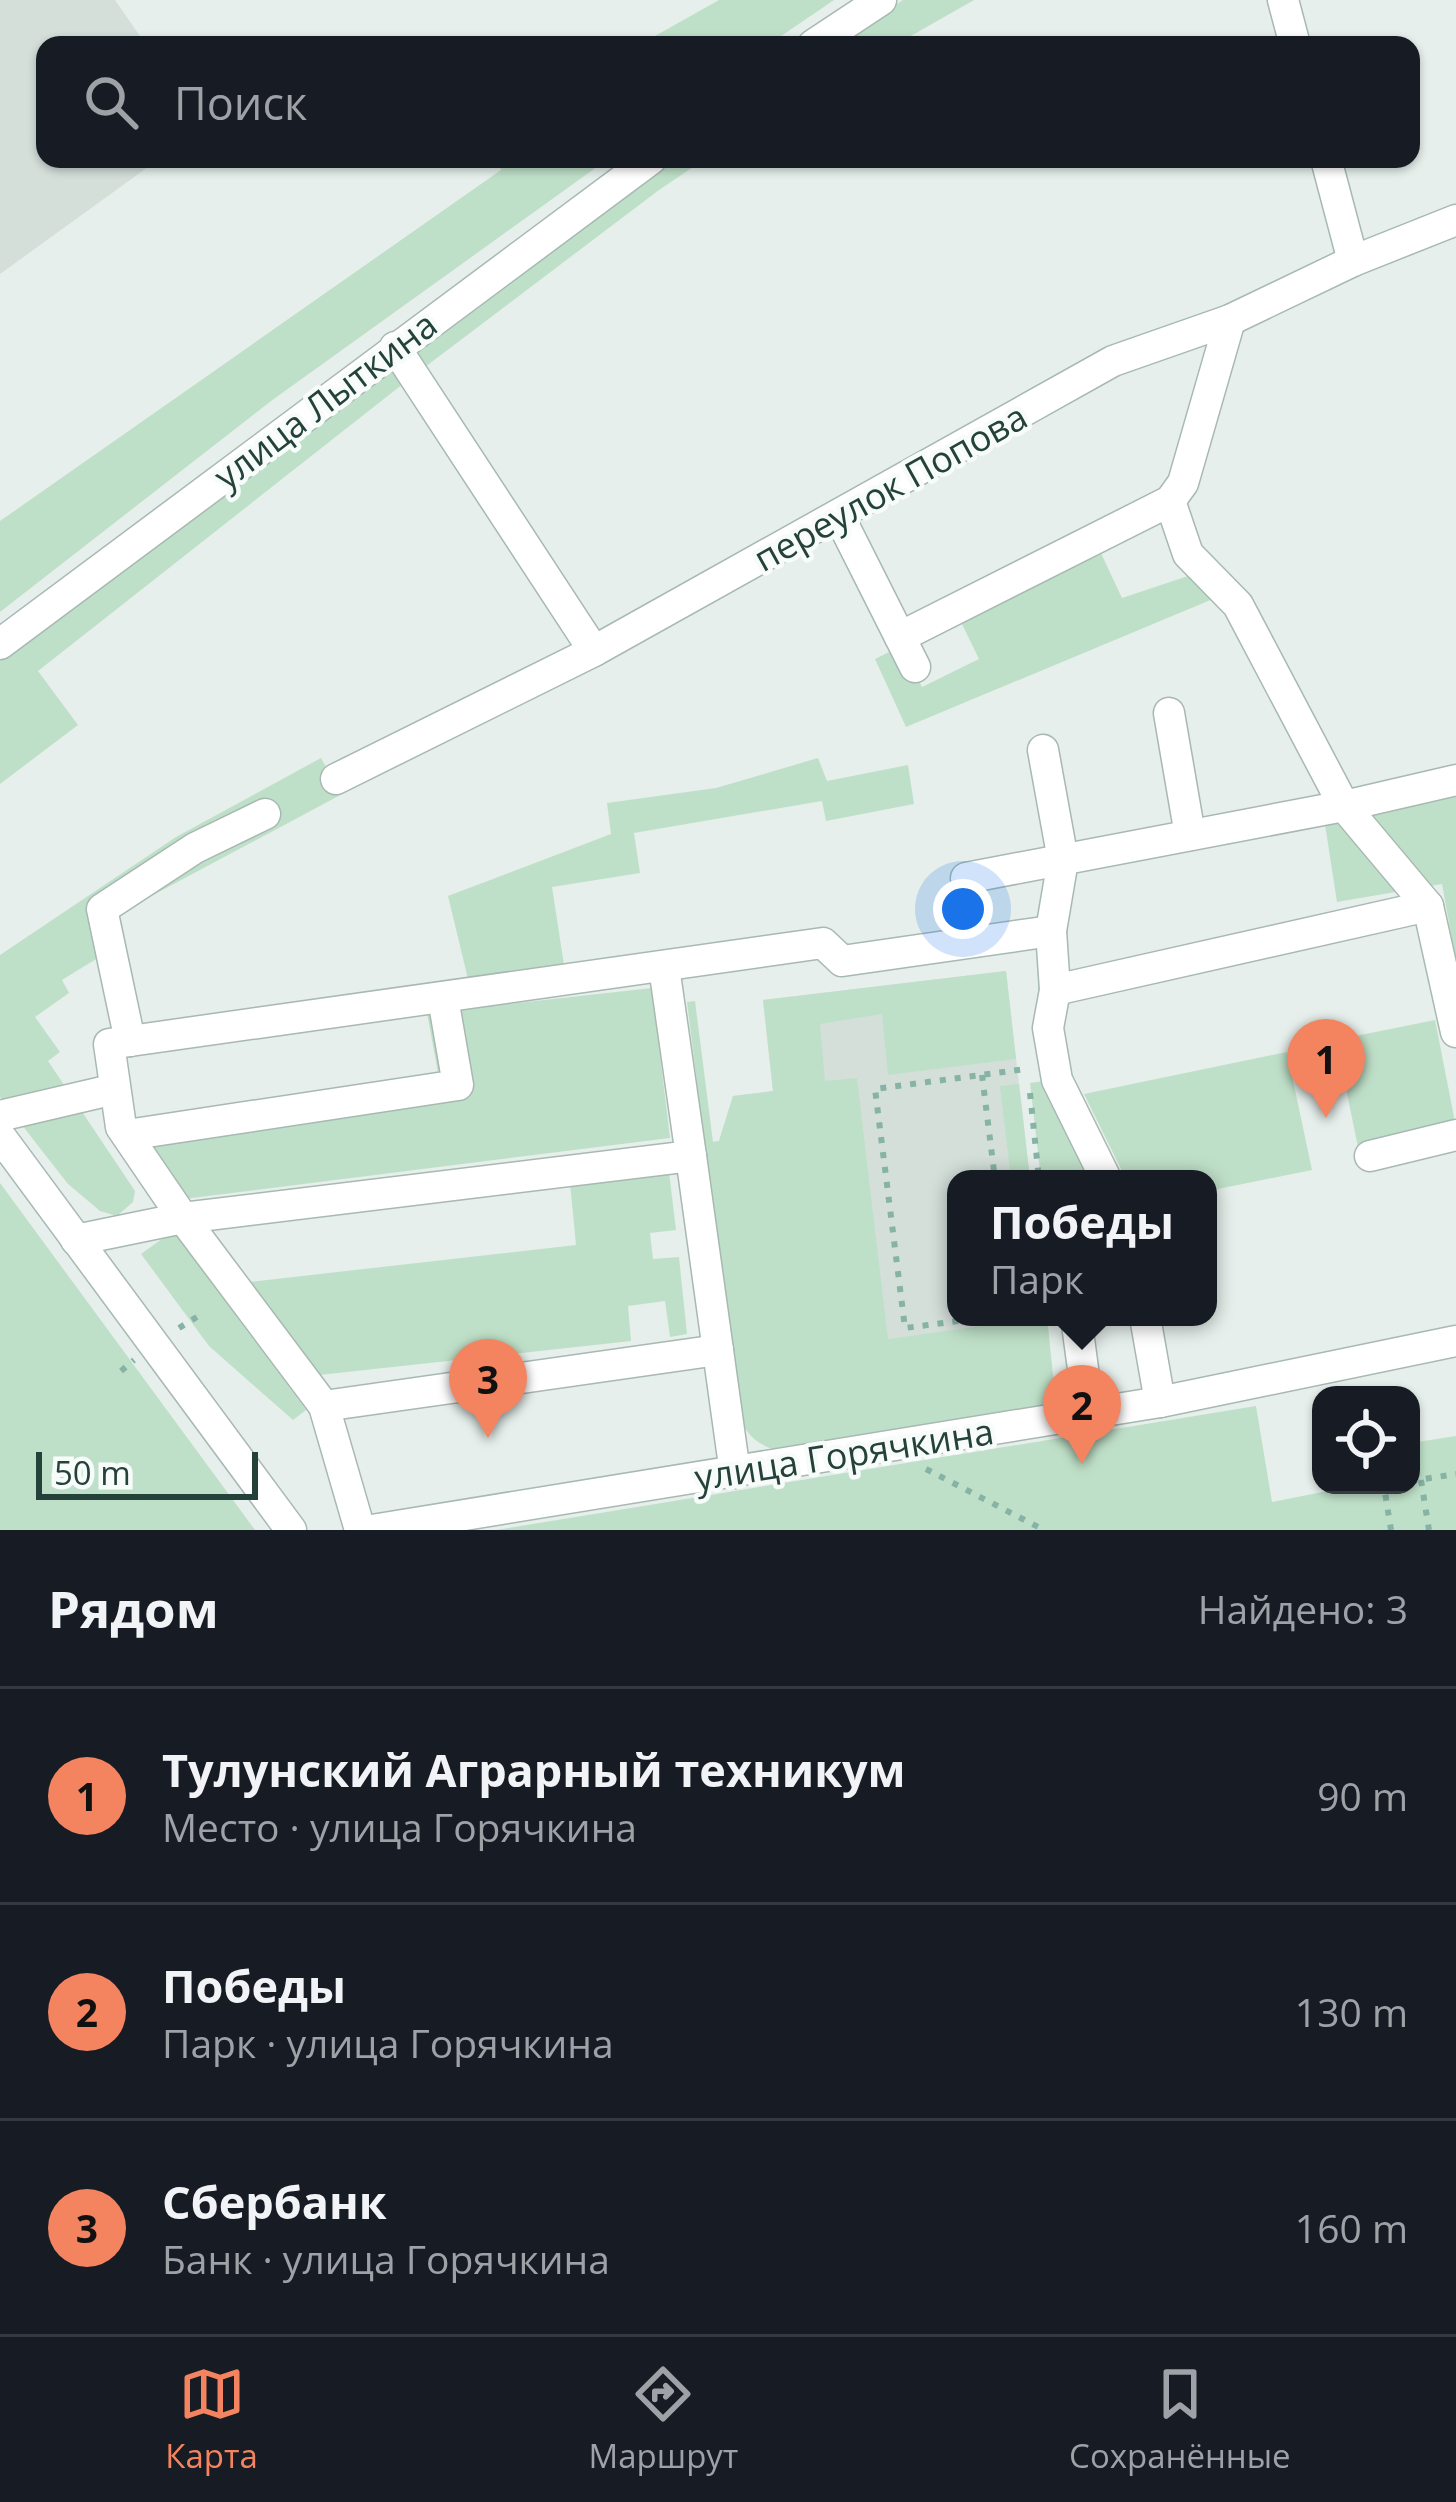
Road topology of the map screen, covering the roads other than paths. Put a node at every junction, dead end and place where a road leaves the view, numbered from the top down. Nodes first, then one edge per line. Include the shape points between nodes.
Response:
1 (881, 0) edge
2 (1283, 0) edge
3 (827, 36) edge
4 (1293, 36) edge
5 (639, 168) edge
6 (1328, 168) edge
7 (1456, 220) edge
8 (1353, 261) junction
9 (1230, 320) junction
10 (395, 347) junction
11 (1170, 501) junction
12 (838, 516) junction
13 (900, 637) junction
14 (0, 644) edge
15 (594, 651) junction
16 (915, 667) dead end
17 (1168, 713) dead end
18 (1043, 750) dead end
19 (336, 779) dead end
20 (1456, 780) edge
21 (1345, 806) junction
22 (266, 814) dead end
23 (1190, 836) junction
24 (1063, 860) junction
25 (966, 878) dead end
26 (1428, 906) junction
27 (1051, 931) junction
28 (664, 967) junction
29 (1055, 990) junction
30 (443, 998) junction
31 (1456, 1032) edge
32 (130, 1041) junction
33 (115, 1089) junction
34 (0, 1116) edge
35 (1456, 1135) edge
36 (0, 1136) edge
37 (127, 1136) junction
38 (691, 1156) junction
39 (1370, 1156) dead end
40 (1102, 1170) edge
41 (183, 1218) junction
42 (76, 1240) junction
43 (1077, 1326) edge
44 (1147, 1326) edge
45 (1456, 1340) edge
46 (718, 1350) junction
47 (1160, 1402) junction
48 (324, 1406) junction
49 (1090, 1413) junction
50 (735, 1473) junction
51 (291, 1530) edge
52 (360, 1530) edge
53 (372, 1530) edge

1 - 3 street
2 - 4 street
5 - 10 street, улица Лыткина
6 - 8 street
7 - 8 street, переулок Попова
8 - 9 street, переулок Попова
9 - 11 street via 1183,483
9 - 12 street, переулок Попова via 1113,361
10 - 14 street, улица Лыткина
10 - 15 street
11 - 13 street
11 - 21 street via 1188,554 1238,605
12 - 13 street
12 - 15 street, переулок Попова
13 - 16 street
15 - 19 street, переулок Попова
17 - 23 street
18 - 24 street
20 - 21 street
21 - 23 street
21 - 26 street
22 - 32 street via 101,909
23 - 24 street
24 - 25 street
24 - 27 street
26 - 29 street
26 - 31 street
27 - 28 street via 842,961 823,943
27 - 29 street
28 - 30 street
28 - 38 street
29 - 40 street via 1048,1028 1057,1080
30 - 32 street
30 - 37 street via 458,1084
32 - 33 street via 109,1044
33 - 34 street
33 - 37 street
35 - 39 street
36 - 42 street
37 - 41 street
38 - 41 street
38 - 46 street
41 - 42 street
41 - 48 street
42 - 51 street
43 - 49 street
44 - 47 street
45 - 47 street, улица Горячкина
46 - 48 street
46 - 50 street
47 - 49 street, улица Горячкина
48 - 52 street
49 - 50 street, улица Горячкина
50 - 53 street, улица Горячкина

